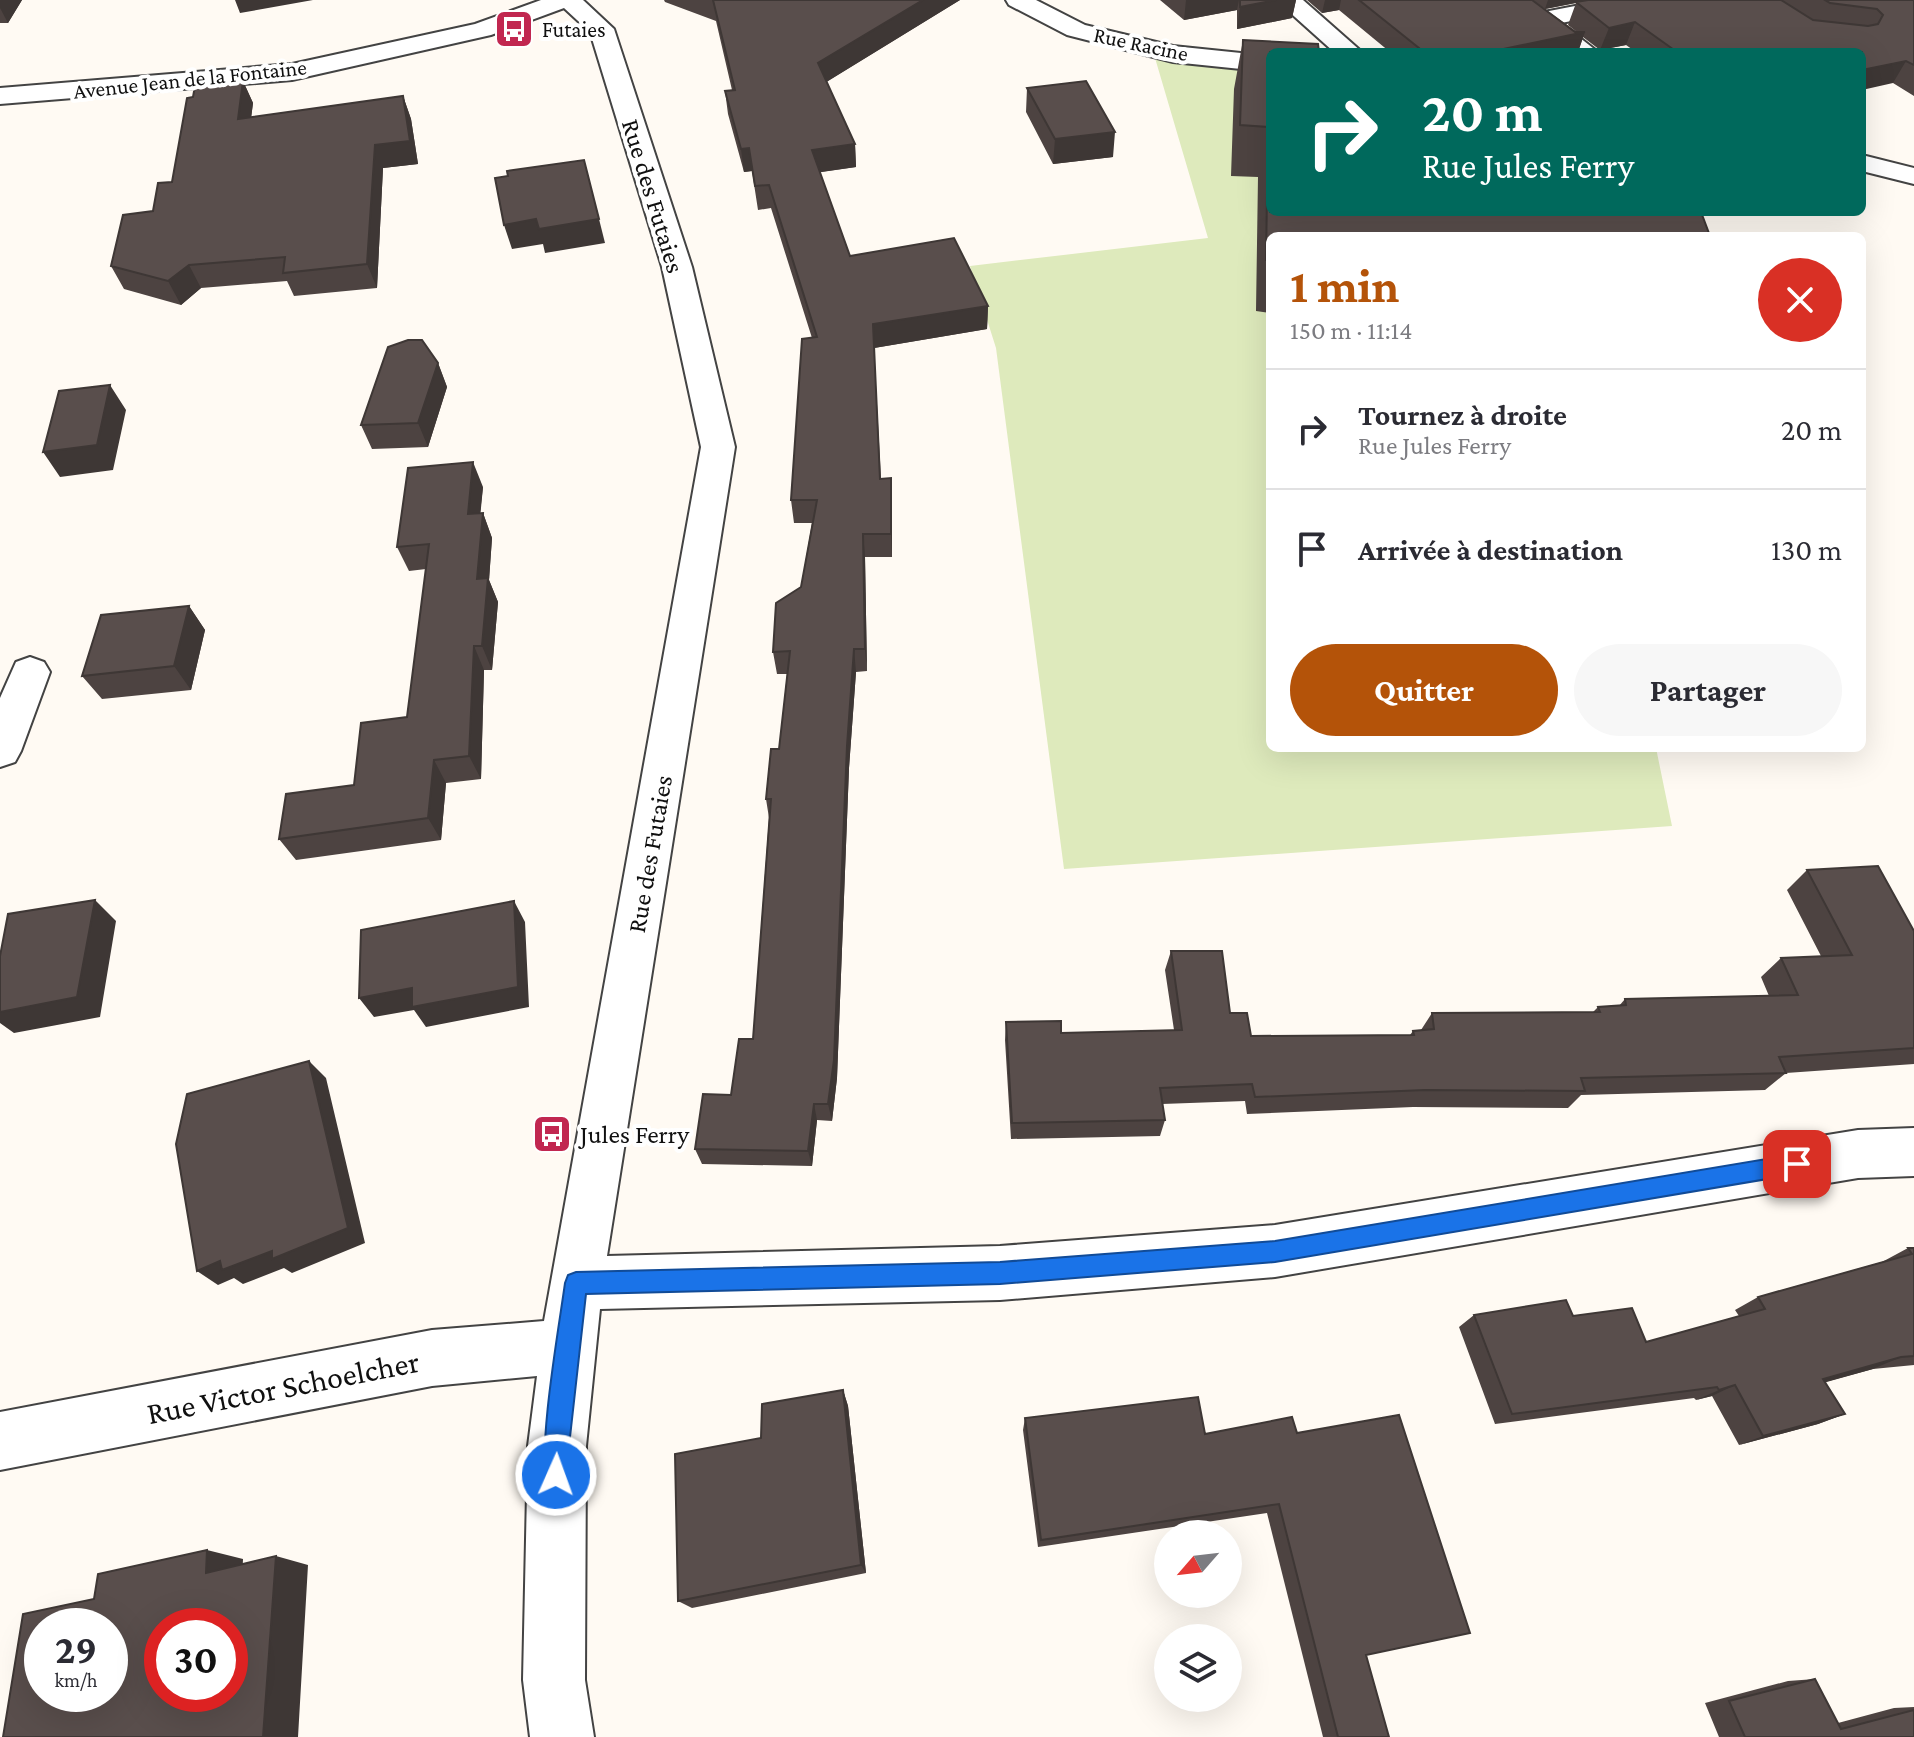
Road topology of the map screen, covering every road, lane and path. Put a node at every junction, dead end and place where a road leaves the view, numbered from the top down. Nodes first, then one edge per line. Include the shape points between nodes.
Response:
1 (566, 0) edge
2 (1018, 0) edge
3 (1288, 0) edge
4 (1512, 0) edge
5 (1644, 0) edge
6 (1540, 20) junction
7 (1344, 48) edge
8 (1579, 48) edge
9 (1266, 64) edge
10 (0, 96) edge
11 (1866, 164) edge
12 (1914, 176) edge
13 (30, 672) dead end
14 (0, 751) edge
15 (1914, 1152) edge
16 (576, 1283) junction
17 (568, 1346) junction
18 (0, 1441) edge
19 (562, 1737) edge

1 - 10 street, Avenue Jean de la Fontaine via 482,30 292,72
1 - 16 street, Rue des Futaies via 602,29 677,267 718,447
2 - 9 street, Rue Racine via 1076,30 1173,54
3 - 7 street
4 - 6 street
5 - 6 street
6 - 8 street
11 - 12 street
13 - 14 street
15 - 16 street via 1858,1154 1275,1251 1000,1273
16 - 17 street, Rue des Futaies
17 - 18 street, Rue Victor Schoelcher via 432,1358
17 - 19 street, Rue des Futaies via 557,1446 554,1680

